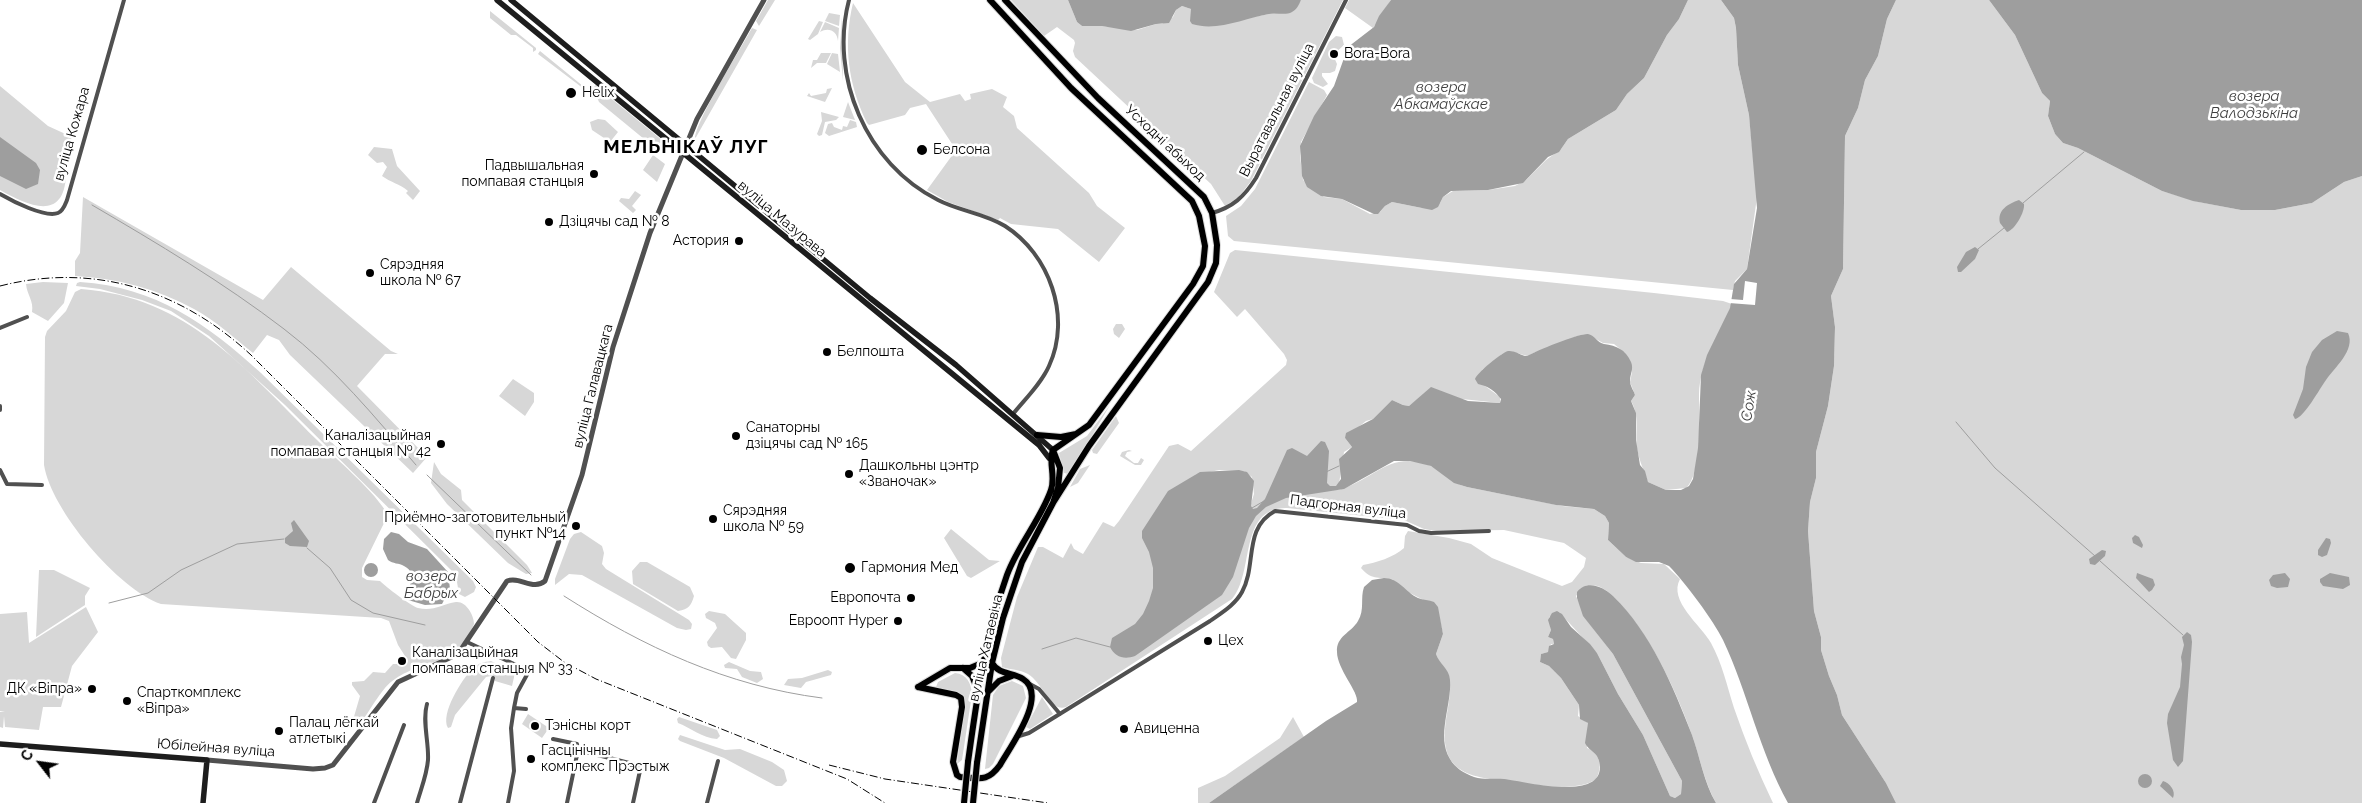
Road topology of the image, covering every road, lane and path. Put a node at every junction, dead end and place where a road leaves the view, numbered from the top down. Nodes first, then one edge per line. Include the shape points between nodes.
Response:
1 (124, 0) edge
2 (497, 0) edge
3 (511, 0) edge
4 (764, 0) edge
5 (849, 0) edge
6 (990, 0) edge
7 (1005, 0) edge
8 (1346, 0) edge
9 (685, 144) junction
10 (682, 152) junction
11 (0, 194) edge
12 (1212, 213) junction
13 (27, 317) dead end
14 (0, 328) edge
15 (1114, 392) junction
16 (1123, 399) junction
17 (1013, 414) junction
18 (1008, 421) junction
19 (1082, 432) junction
20 (1037, 435) junction
21 (1053, 450) junction
22 (1049, 458) junction
23 (0, 470) edge
24 (0, 484) edge
25 (7, 484) junction
26 (42, 485) dead end
27 (1053, 503) junction
28 (1490, 531) dead end
29 (467, 642) junction
30 (982, 663) junction
31 (992, 664) junction
32 (962, 668) junction
33 (1015, 675) junction
34 (493, 678) dead end
35 (1028, 682) junction
36 (978, 692) junction
37 (987, 693) junction
38 (428, 704) dead end
39 (514, 708) junction
40 (526, 709) dead end
41 (1060, 714) junction
42 (404, 725) dead end
43 (1016, 737) junction
44 (553, 739) dead end
45 (0, 744) edge
46 (578, 750) junction
47 (207, 760) junction
48 (718, 761) dead end
49 (204, 803) edge
50 (374, 803) edge
51 (417, 803) edge
52 (460, 803) edge
53 (508, 803) edge
54 (567, 803) edge
55 (633, 803) edge
56 (707, 803) edge
57 (964, 803) edge
58 (973, 803) edge

1 - 11 street, вуліца Кожара via 63,208 56,214 48,213
2 - 10 main road, вуліца Мазурава
3 - 9 main road, вуліца Мазурава
4 - 9 street, вуліца Галавацкага
5 - 17 street via 843,40 847,82 857,112 872,139 896,168 928,194 1014,232 1033,250 1049,276 1057,311 1051,360 1038,384
6 - 15 main road, Усходні абыход via 1090,106 1187,195 1199,216 1205,251 1199,274
7 - 12 main road, Усходні абыход via 1098,98 1198,190
8 - 12 street, Выратавальная вуліца via 1256,178 1238,202
9 - 10 street, вуліца Галавацкага
9 - 17 main road, вуліца Мазурава
10 - 18 main road, вуліца Мазурава
10 - 29 street, вуліца Галавацкага via 632,284 610,356 582,475 547,578 538,585 516,579 507,581
12 - 16 main road, Усходні абыход via 1218,245 1212,276
13 - 14 street
15 - 16 main road
15 - 19 main road, Усходні абыход
16 - 27 main road, Усходні абыход
17 - 18 main road
17 - 20 main road, вуліца Мазурава
18 - 22 main road, вуліца Мазурава
19 - 20 main road via 1061,436
19 - 21 main road, Усходні абыход
20 - 21 main road, вуліца Мазурава
21 - 22 main road
21 - 27 main road, вуліца Хатаевіча via 1059,462 1060,476
22 - 30 main road, вуліца Хатаевіча via 1053,475 1050,491 1008,574
23 - 25 street
24 - 25 street
25 - 26 street
27 - 31 main road, вуліца Хатаевіча via 1022,562 1002,618
28 - 41 street, Падгорная вуліца via 1432,533 1407,525 1275,511 1257,528 1247,578 1242,593 1234,602 1210,621
29 - 39 street via 528,671 517,693
29 - 47 street, Юбілейная вуліца via 453,658 398,682 338,760 329,767 313,769
30 - 32 main road via 974,668
30 - 36 main road, вуліца Хатаевіча
31 - 33 main road
31 - 37 main road, вуліца Хатаевіча
32 - 36 main road via 972,676
32 - 43 main road via 950,668 918,687 956,695 962,700 953,762 957,776 989,777
33 - 35 main road
33 - 37 main road via 999,681
34 - 52 street
35 - 41 street
35 - 43 main road via 1033,692 1033,703
36 - 57 main road, вуліца Хатаевіча, bridge
37 - 58 main road, вуліца Хатаевіча, bridge
38 - 51 street via 425,712 428,762
39 - 40 street
39 - 53 street via 511,728 514,771
41 - 43 street, Падгорная вуліца
42 - 50 street
44 - 46 street via 576,744
45 - 47 main road, Юбілейная вуліца
46 - 54 street
46 - 55 street via 641,766
47 - 49 main road
48 - 56 street

